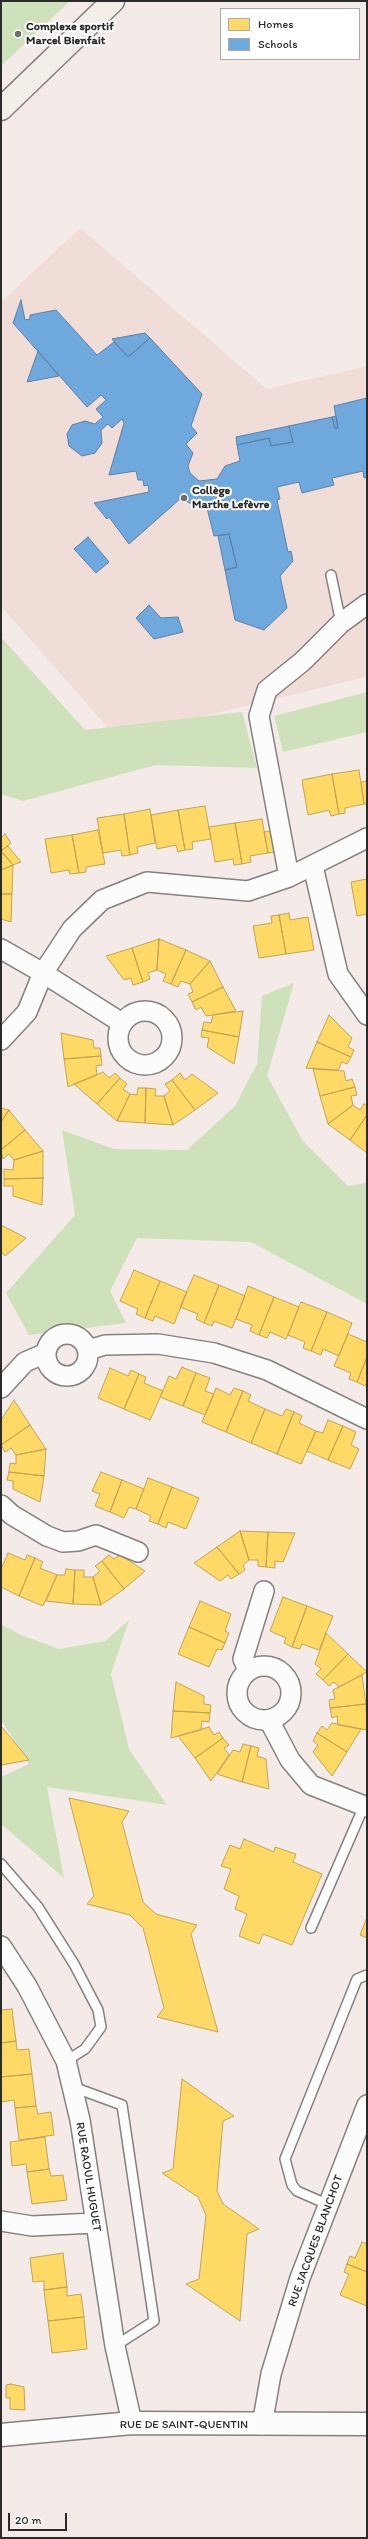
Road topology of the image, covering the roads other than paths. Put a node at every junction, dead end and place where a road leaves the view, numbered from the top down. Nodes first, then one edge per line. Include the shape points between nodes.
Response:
1 (113, 1) edge
2 (2, 107) edge
3 (331, 575) dead end
4 (367, 604) edge
5 (341, 623) junction
6 (367, 838) edge
7 (313, 866) junction
8 (289, 877) junction
9 (1, 949) edge
10 (44, 973) junction
11 (367, 1015) edge
12 (122, 1023) dead end
13 (1, 1040) edge
14 (88, 1350) junction
15 (46, 1353) junction
16 (1, 1388) edge
17 (367, 1419) edge
18 (1, 1506) edge
19 (138, 1552) dead end
20 (264, 1591) dead end
21 (248, 1670) junction
22 (269, 1720) junction
23 (366, 1806) edge
24 (1, 1864) edge
25 (311, 1928) dead end
26 (1, 1946) edge
27 (367, 1975) edge
28 (66, 2061) junction
29 (71, 2086) junction
30 (367, 2105) edge
31 (329, 2205) junction
32 (1, 2221) edge
33 (95, 2223) junction
34 (115, 2346) junction
35 (132, 2423) junction
36 (367, 2424) edge
37 (262, 2425) junction
38 (1, 2435) edge

1 - 2 main road
3 - 5 lane
4 - 5 street
5 - 8 street via 267,690 259,716
6 - 7 street
7 - 8 street
7 - 11 street via 338,974
8 - 10 street via 248,891 147,882 102,900 72,929
9 - 10 street
10 - 12 street
10 - 13 street via 27,1012
14 - 15 street via 85,1343 75,1335 62,1334 51,1341
14 - 15 street via 86,1364 76,1374 69,1375 62,1375 50,1367
14 - 17 street via 105,1345 158,1344 214,1353 267,1370
15 - 16 street via 25,1362
18 - 19 street via 47,1536 63,1542 78,1541 96,1535
20 - 21 street via 243,1659
21 - 22 street via 237,1689 240,1706 252,1718
21 - 22 street via 265,1666 274,1668 282,1672 291,1687 289,1704 284,1712
22 - 23 street via 290,1760 311,1785
23 - 25 lane
24 - 28 lane via 38,1907 74,1964 98,2010 101,2027 85,2049
26 - 28 street, RUE RAOUL HUGUET via 27,1986
27 - 31 lane via 357,1980 284,2159 292,2185 297,2191
28 - 29 street, RUE RAOUL HUGUET
29 - 33 street, RUE RAOUL HUGUET via 80,2120
29 - 34 lane via 122,2105 154,2320
30 - 31 street, RUE JACQUES BLANCHOT
31 - 37 street, RUE JACQUES BLANCHOT via 300,2278 271,2374
32 - 33 street via 32,2226
33 - 34 street, RUE RAOUL HUGUET
34 - 35 street, RUE RAOUL HUGUET
35 - 37 main road, RUE DE SAINT-QUENTIN
35 - 38 main road, RUE DE SAINT-QUENTIN
36 - 37 main road, RUE DE SAINT-QUENTIN

